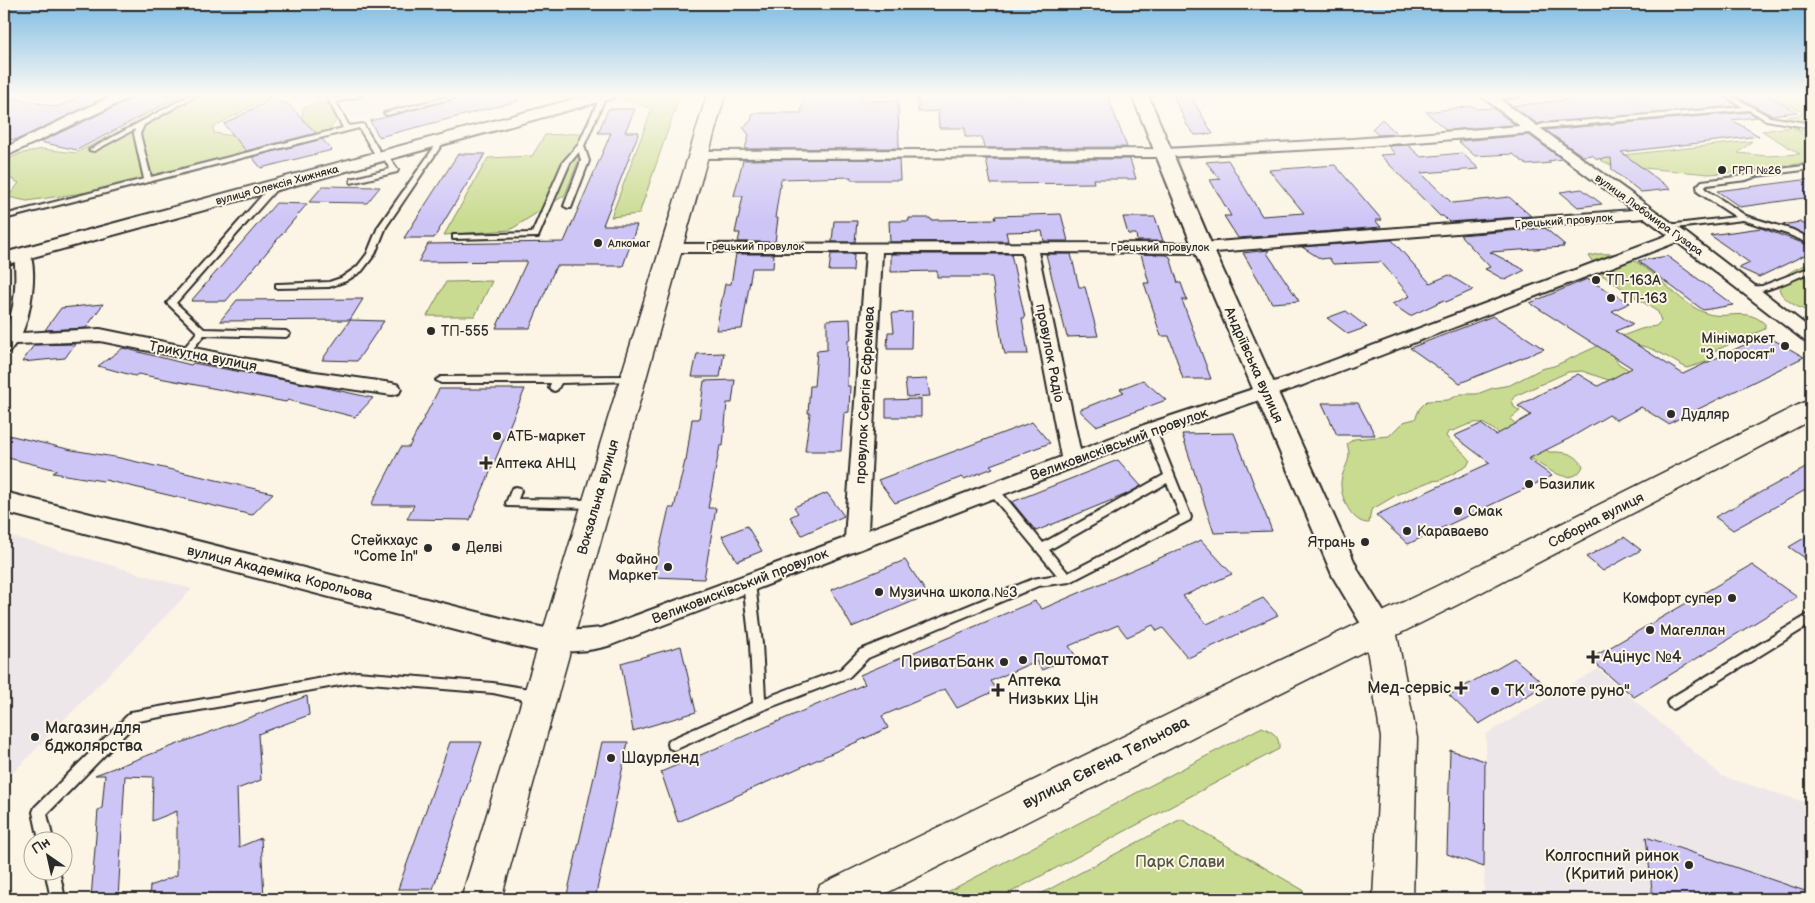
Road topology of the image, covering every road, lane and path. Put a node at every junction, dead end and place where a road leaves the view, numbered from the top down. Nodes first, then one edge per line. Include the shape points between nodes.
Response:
1 (37, 137) edge
2 (115, 137) edge
3 (138, 137) edge
4 (315, 137) edge
5 (369, 137) edge
6 (452, 137) edge
7 (585, 137) edge
8 (703, 137) edge
9 (1158, 137) edge
10 (1428, 137) edge
11 (1543, 137) edge
12 (442, 140) junction
13 (581, 146) junction
14 (92, 150) dead end
15 (4, 153) edge
16 (1165, 153) junction
17 (698, 154) junction
18 (382, 156) junction
19 (1811, 167) edge
20 (148, 180) junction
21 (354, 181) dead end
22 (276, 185) junction
23 (568, 206) dead end
24 (1648, 213) junction
25 (4, 217) edge
26 (1743, 218) junction
27 (1673, 231) junction
28 (456, 237) dead end
29 (1811, 242) edge
30 (670, 246) junction
31 (874, 247) junction
32 (1029, 247) junction
33 (1203, 248) junction
34 (22, 254) junction
35 (4, 259) edge
36 (1811, 269) edge
37 (279, 286) dead end
38 (1748, 290) junction
39 (202, 332) junction
40 (286, 334) dead end
41 (1811, 337) edge
42 (8, 343) edge
43 (185, 353) junction
44 (632, 379) junction
45 (441, 380) dead end
46 (392, 389) dead end
47 (1265, 392) junction
48 (1811, 409) edge
49 (1151, 430) junction
50 (1072, 460) junction
51 (1169, 478) junction
52 (516, 491) dead end
53 (994, 491) junction
54 (4, 502) edge
55 (596, 504) junction
56 (856, 542) junction
57 (1041, 548) junction
58 (1066, 579) junction
59 (749, 583) junction
60 (1811, 618) edge
61 (1380, 630) junction
62 (557, 642) junction
63 (542, 697) junction
64 (1672, 703) dead end
65 (759, 706) junction
66 (674, 744) dead end
67 (44, 830) edge
68 (54, 880) edge
69 (58, 899) edge
70 (481, 899) edge
71 (834, 899) edge
72 (1393, 899) edge

1 - 15 street
2 - 14 lane
3 - 20 lane
4 - 20 lane
5 - 18 lane
6 - 12 street, вулиця Олексія Хижняка
7 - 13 lane
8 - 17 main road, Вокзальна вулиця
9 - 16 street, Андріївська вулиця
10 - 16 street
11 - 24 street, вулиця Любомира Гузара
12 - 18 street, вулиця Олексія Хижняка
12 - 37 lane via 382,227 379,242 361,270 334,284
13 - 23 lane via 585,161
13 - 28 lane via 566,162 535,235
16 - 17 street
16 - 33 street, Андріївська вулиця
17 - 30 main road, Вокзальна вулиця
18 - 21 lane via 394,170
18 - 22 street, вулиця Олексія Хижняка
19 - 26 lane via 1755,174 1701,186 1701,190
20 - 25 lane
22 - 34 street, вулиця Олексія Хижняка
22 - 39 lane via 171,304
24 - 27 street, вулиця Любомира Гузара
24 - 33 street, Грецький провулок
26 - 27 lane
26 - 29 lane
27 - 38 street, вулиця Любомира Гузара
27 - 47 street, Великовисківський провулок
30 - 31 street, Грецький провулок
30 - 44 main road, Вокзальна вулиця
31 - 32 street, Грецький провулок
31 - 56 street, провулок Сергія Єфремова
32 - 33 street, Грецький провулок
32 - 50 street, провулок Радіо
33 - 47 street, Андріївська вулиця
34 - 35 street, вулиця Олексія Хижняка
34 - 42 street via 24,287
36 - 38 lane via 1764,288
38 - 41 street, вулиця Любомира Гузара
39 - 40 lane
39 - 43 lane
42 - 43 street, Трикутна вулиця via 100,335
43 - 46 street, Трикутна вулиця via 308,377
44 - 45 lane via 555,384
44 - 55 main road, Вокзальна вулиця
47 - 49 street, Великовисківський провулок
47 - 61 street, Андріївська вулиця via 1347,578
48 - 61 main road, Соборна вулиця
49 - 50 street, Великовисківський провулок
49 - 51 lane
50 - 53 street, Великовисківський провулок
51 - 57 lane
51 - 58 lane via 1186,517
52 - 55 lane via 511,503
53 - 56 street, Великовисківський провулок
53 - 57 lane
54 - 62 street, вулиця Академіка Корольова via 503,631
55 - 62 main road, Вокзальна вулиця
56 - 59 street, Великовисківський провулок
57 - 58 lane
58 - 65 lane via 1038,582 864,654 845,673
59 - 62 street, Великовисківський провулок via 603,638
59 - 65 lane
60 - 64 lane
61 - 71 main road, вулиця Євгена Тельнова via 1230,701
61 - 72 main road via 1399,738
62 - 63 main road, Вокзальна вулиця
63 - 67 lane via 493,688 357,676 134,716 40,812
63 - 70 main road, Вокзальна вулиця
65 - 66 lane
68 - 69 lane

